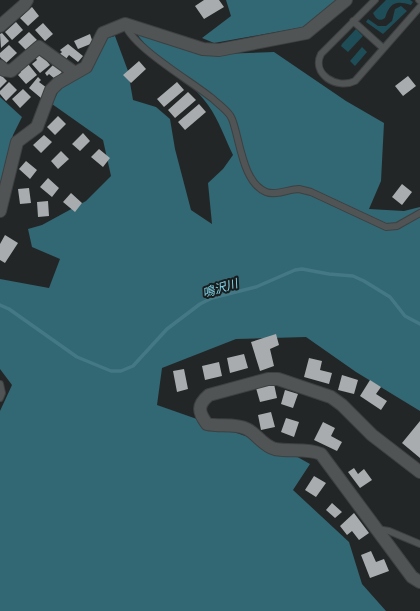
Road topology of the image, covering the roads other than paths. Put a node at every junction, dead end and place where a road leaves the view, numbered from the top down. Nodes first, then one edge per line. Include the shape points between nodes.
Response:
1 (28, 0) edge
2 (346, 0) edge
3 (375, 0) edge
4 (420, 7) edge
5 (354, 21) junction
6 (125, 24) junction
7 (0, 26) edge
8 (383, 48) junction
9 (0, 66) edge
10 (75, 73) junction
11 (0, 210) edge
12 (420, 213) edge
13 (0, 384) edge
14 (0, 398) edge
15 (420, 472) edge
16 (377, 529) junction
17 (420, 544) edge
18 (420, 582) edge

1 - 7 street
2 - 6 street via 306,33 219,50 203,49
3 - 5 lane
4 - 8 lane
5 - 8 lane
5 - 8 lane via 320,54 318,67 321,72 340,85 348,85 355,81
6 - 10 street via 103,33 90,62
6 - 12 lane via 140,46 191,82 232,117 250,175 266,192 299,189 311,192 386,227 397,226
9 - 10 street via 11,71 39,47
10 - 11 street via 58,83 52,90 37,127 17,142
13 - 14 lane
15 - 16 street via 372,435 331,397 278,379 268,379 221,391 209,395 202,401 199,408 201,417 207,424 247,429 275,449 311,450 321,454
16 - 17 lane via 389,531
16 - 18 street via 412,577

